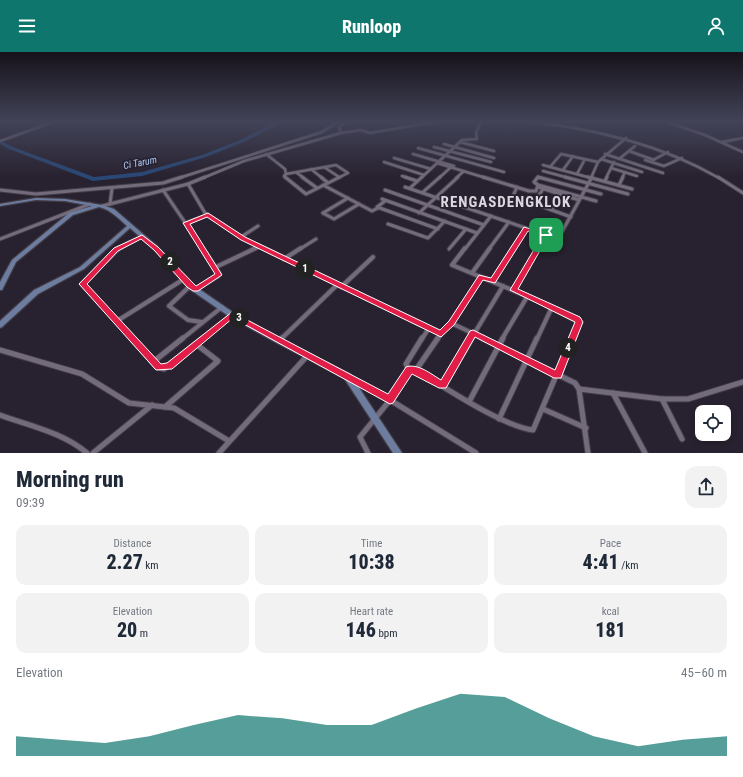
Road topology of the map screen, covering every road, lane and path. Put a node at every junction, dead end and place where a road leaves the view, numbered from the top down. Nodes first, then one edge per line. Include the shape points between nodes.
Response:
1 (299, 140) edge
2 (317, 140) edge
3 (464, 140) edge
4 (624, 140) edge
5 (631, 140) edge
6 (716, 140) edge
7 (734, 140) edge
8 (460, 142) junction
9 (722, 142) junction
10 (444, 144) dead end
11 (454, 146) junction
12 (635, 146) dead end
13 (434, 147) dead end
14 (418, 148) dead end
15 (449, 151) junction
16 (494, 151) dead end
17 (629, 151) junction
18 (668, 152) junction
19 (743, 152) edge
20 (266, 154) junction
21 (413, 154) dead end
22 (605, 154) junction
23 (444, 156) junction
24 (573, 156) junction
25 (394, 158) dead end
26 (494, 158) dead end
27 (648, 158) junction
28 (682, 158) junction
29 (585, 159) junction
30 (601, 159) junction
31 (619, 159) junction
32 (645, 160) junction
33 (654, 160) junction
34 (384, 162) dead end
35 (438, 162) junction
36 (491, 162) dead end
37 (598, 162) junction
38 (614, 162) junction
39 (651, 163) junction
40 (543, 165) dead end
41 (638, 165) junction
42 (324, 167) junction
43 (451, 167) junction
44 (550, 167) junction
45 (611, 168) junction
46 (431, 169) junction
47 (311, 170) junction
48 (563, 170) junction
49 (464, 171) junction
50 (543, 171) dead end
51 (297, 172) junction
52 (504, 172) dead end
53 (625, 172) junction
54 (642, 172) dead end
55 (663, 173) dead end
56 (286, 174) junction
57 (577, 174) junction
58 (424, 175) junction
59 (402, 176) dead end
60 (637, 176) dead end
61 (592, 177) junction
62 (339, 178) junction
63 (417, 181) junction
64 (498, 181) junction
65 (605, 181) junction
66 (328, 183) junction
67 (588, 183) junction
68 (188, 184) junction
69 (323, 185) junction
70 (619, 185) junction
71 (538, 186) junction
72 (405, 187) dead end
73 (517, 187) junction
74 (112, 188) junction
75 (317, 188) junction
76 (410, 188) junction
77 (632, 188) dead end
78 (543, 189) junction
79 (736, 189) junction
80 (743, 189) edge
81 (163, 190) junction
82 (385, 190) dead end
83 (586, 190) junction
84 (0, 191) edge
85 (422, 192) junction
86 (743, 193) edge
87 (36, 194) junction
88 (560, 194) junction
89 (601, 194) dead end
90 (628, 194) dead end
91 (436, 197) junction
92 (348, 198) junction
93 (580, 198) junction
94 (36, 200) junction
95 (596, 201) dead end
96 (534, 203) junction
97 (90, 204) junction
98 (359, 204) junction
99 (0, 205) edge
100 (104, 205) junction
101 (428, 205) junction
102 (378, 208) junction
103 (552, 209) junction
104 (419, 212) junction
105 (208, 215) junction
106 (491, 216) junction
107 (571, 217) junction
108 (444, 222) junction
109 (509, 222) junction
110 (186, 223) junction
111 (388, 224) dead end
112 (484, 224) junction
113 (130, 226) junction
114 (258, 226) dead end
115 (526, 228) junction
116 (438, 229) junction
117 (466, 229) junction
118 (477, 233) junction
119 (546, 235) junction
120 (142, 236) junction
121 (241, 237) junction
122 (0, 239) edge
123 (316, 239) dead end
124 (260, 246) junction
125 (449, 249) dead end
126 (373, 257) dead end
127 (284, 259) junction
128 (216, 268) junction
129 (472, 273) junction
130 (481, 277) junction
131 (184, 279) junction
132 (492, 281) junction
133 (339, 286) junction
134 (503, 286) junction
135 (193, 287) junction
136 (0, 288) edge
137 (514, 290) junction
138 (527, 297) junction
139 (222, 307) junction
140 (552, 307) junction
141 (232, 315) junction
142 (117, 321) junction
143 (203, 322) junction
144 (451, 323) junction
145 (0, 325) edge
146 (429, 328) junction
147 (473, 333) junction
148 (441, 334) junction
149 (279, 341) junction
150 (196, 344) junction
151 (498, 346) junction
152 (0, 350) edge
153 (307, 356) junction
154 (528, 359) junction
155 (153, 362) junction
156 (409, 370) junction
157 (416, 370) junction
158 (558, 375) junction
159 (347, 376) junction
160 (743, 382) edge
161 (442, 386) junction
162 (579, 389) junction
163 (613, 393) junction
164 (662, 399) junction
165 (390, 400) junction
166 (470, 400) junction
167 (153, 405) junction
168 (165, 407) junction
169 (543, 409) junction
170 (0, 415) edge
171 (375, 419) junction
172 (499, 419) junction
173 (586, 428) junction
174 (682, 439) dead end
175 (229, 441) junction
176 (87, 453) edge
177 (93, 453) edge
178 (219, 453) edge
179 (368, 453) edge
180 (398, 453) edge
181 (476, 453) edge
182 (588, 453) edge
183 (645, 453) edge

1 - 74 street via 177,180 147,186
2 - 20 street
3 - 8 street
4 - 22 street
5 - 18 street
6 - 9 street
7 - 9 street
8 - 11 street
8 - 16 street
9 - 19 street
10 - 11 street
11 - 15 street
11 - 26 street
12 - 17 street
13 - 15 street
14 - 23 street
15 - 23 street
15 - 36 street
17 - 27 street
17 - 31 street
18 - 28 street
18 - 33 street
20 - 56 street via 285,169
20 - 68 street
21 - 35 street
22 - 30 street
22 - 31 street
23 - 35 street
23 - 52 street
24 - 29 street
24 - 44 street via 560,154
24 - 48 street
25 - 46 street
27 - 32 street
27 - 33 street
28 - 39 street via 665,166
28 - 79 street
29 - 37 street
29 - 57 street
30 - 37 street
30 - 38 street
31 - 41 street
32 - 39 street
32 - 41 street
33 - 39 street
34 - 58 street
35 - 43 street
35 - 46 street
35 - 64 street via 492,177
37 - 61 street
38 - 45 street
38 - 54 street
40 - 44 street
41 - 55 street
42 - 47 street
42 - 62 street
42 - 62 street via 336,165 348,173
43 - 49 street
43 - 85 street
44 - 48 street
45 - 53 street
45 - 65 street
46 - 58 street
47 - 51 street
47 - 66 street
48 - 57 street
49 - 64 street
49 - 91 street
50 - 67 street
51 - 56 street
51 - 75 street
53 - 60 street
53 - 70 street
56 - 75 street via 284,176 306,194
57 - 61 street
58 - 63 street
59 - 63 street
61 - 65 street
61 - 67 street
62 - 66 street
63 - 76 street
64 - 73 street
65 - 70 street
66 - 69 street
67 - 83 street
67 - 90 street
68 - 81 street
68 - 105 street via 203,211
69 - 75 street
69 - 92 street
70 - 77 street
71 - 73 street via 533,191
71 - 78 street
71 - 83 street via 534,182 538,177
71 - 93 street
72 - 76 street
73 - 96 street via 513,196
74 - 87 street
74 - 100 street
76 - 85 street
78 - 88 street
78 - 96 street
79 - 80 street
79 - 86 street
81 - 100 street
81 - 110 street
82 - 101 street
83 - 89 street
83 - 93 street
84 - 87 street
85 - 91 street
87 - 94 street
88 - 93 street
88 - 103 street
91 - 101 street
91 - 106 street
92 - 98 street
92 - 98 street via 323,213 334,219
93 - 95 street
93 - 107 street
94 - 97 street via 65,200
94 - 99 street
96 - 103 street
97 - 100 street
97 - 122 street
98 - 102 street via 372,210
100 - 113 street
100 - 136 street via 74,213 56,226 14,261
101 - 104 street
101 - 112 street
102 - 104 street via 384,200
102 - 116 street
103 - 107 street
104 - 108 street
105 - 110 street
105 - 121 street
106 - 109 street
106 - 112 street
107 - 119 street via 558,239
108 - 116 street
108 - 117 street
109 - 115 street
109 - 129 street
110 - 128 street
111 - 116 street via 428,238
112 - 118 street
113 - 120 street
113 - 145 street via 82,268 36,292
114 - 121 street
115 - 119 street
115 - 132 street
117 - 118 street
117 - 125 street
118 - 129 street via 452,265
119 - 137 street
120 - 131 street
120 - 142 street via 116,250 82,284
121 - 124 street
123 - 127 street
124 - 127 street
124 - 128 street
126 - 133 street
127 - 133 street
128 - 135 street via 218,276
129 - 130 street
130 - 132 street
130 - 144 street
131 - 135 street
131 - 142 street
132 - 134 street
133 - 146 street
133 - 149 street
134 - 137 street
134 - 147 street
135 - 139 street
135 - 143 street via 169,306 188,321
137 - 138 street
138 - 140 street
138 - 151 street
139 - 141 street
139 - 143 street
140 - 154 street
140 - 158 street via 579,322
141 - 149 street
141 - 150 street
142 - 155 street
143 - 155 street
144 - 147 street
144 - 148 street
146 - 148 street
146 - 156 street via 406,364
147 - 151 street
147 - 161 street
148 - 157 street
149 - 153 street
150 - 155 street via 166,368 159,368
150 - 168 street via 218,361
151 - 154 street
151 - 166 street
152 - 167 street via 82,374 129,404
153 - 159 street
153 - 175 street
154 - 158 street
154 - 172 street
156 - 157 street
156 - 165 street
157 - 161 street
158 - 162 street via 569,379
158 - 169 street
159 - 165 street
159 - 171 street
160 - 164 street via 688,399
161 - 166 street
162 - 163 street
162 - 173 street
163 - 164 street
163 - 183 street
164 - 174 street
165 - 171 street
165 - 181 street
166 - 172 street
167 - 168 street
167 - 177 street
168 - 175 street via 174,408
169 - 172 street via 531,431
169 - 173 street
170 - 176 street via 64,438 77,444
171 - 179 street via 360,437
171 - 180 street
173 - 182 street
175 - 178 street

